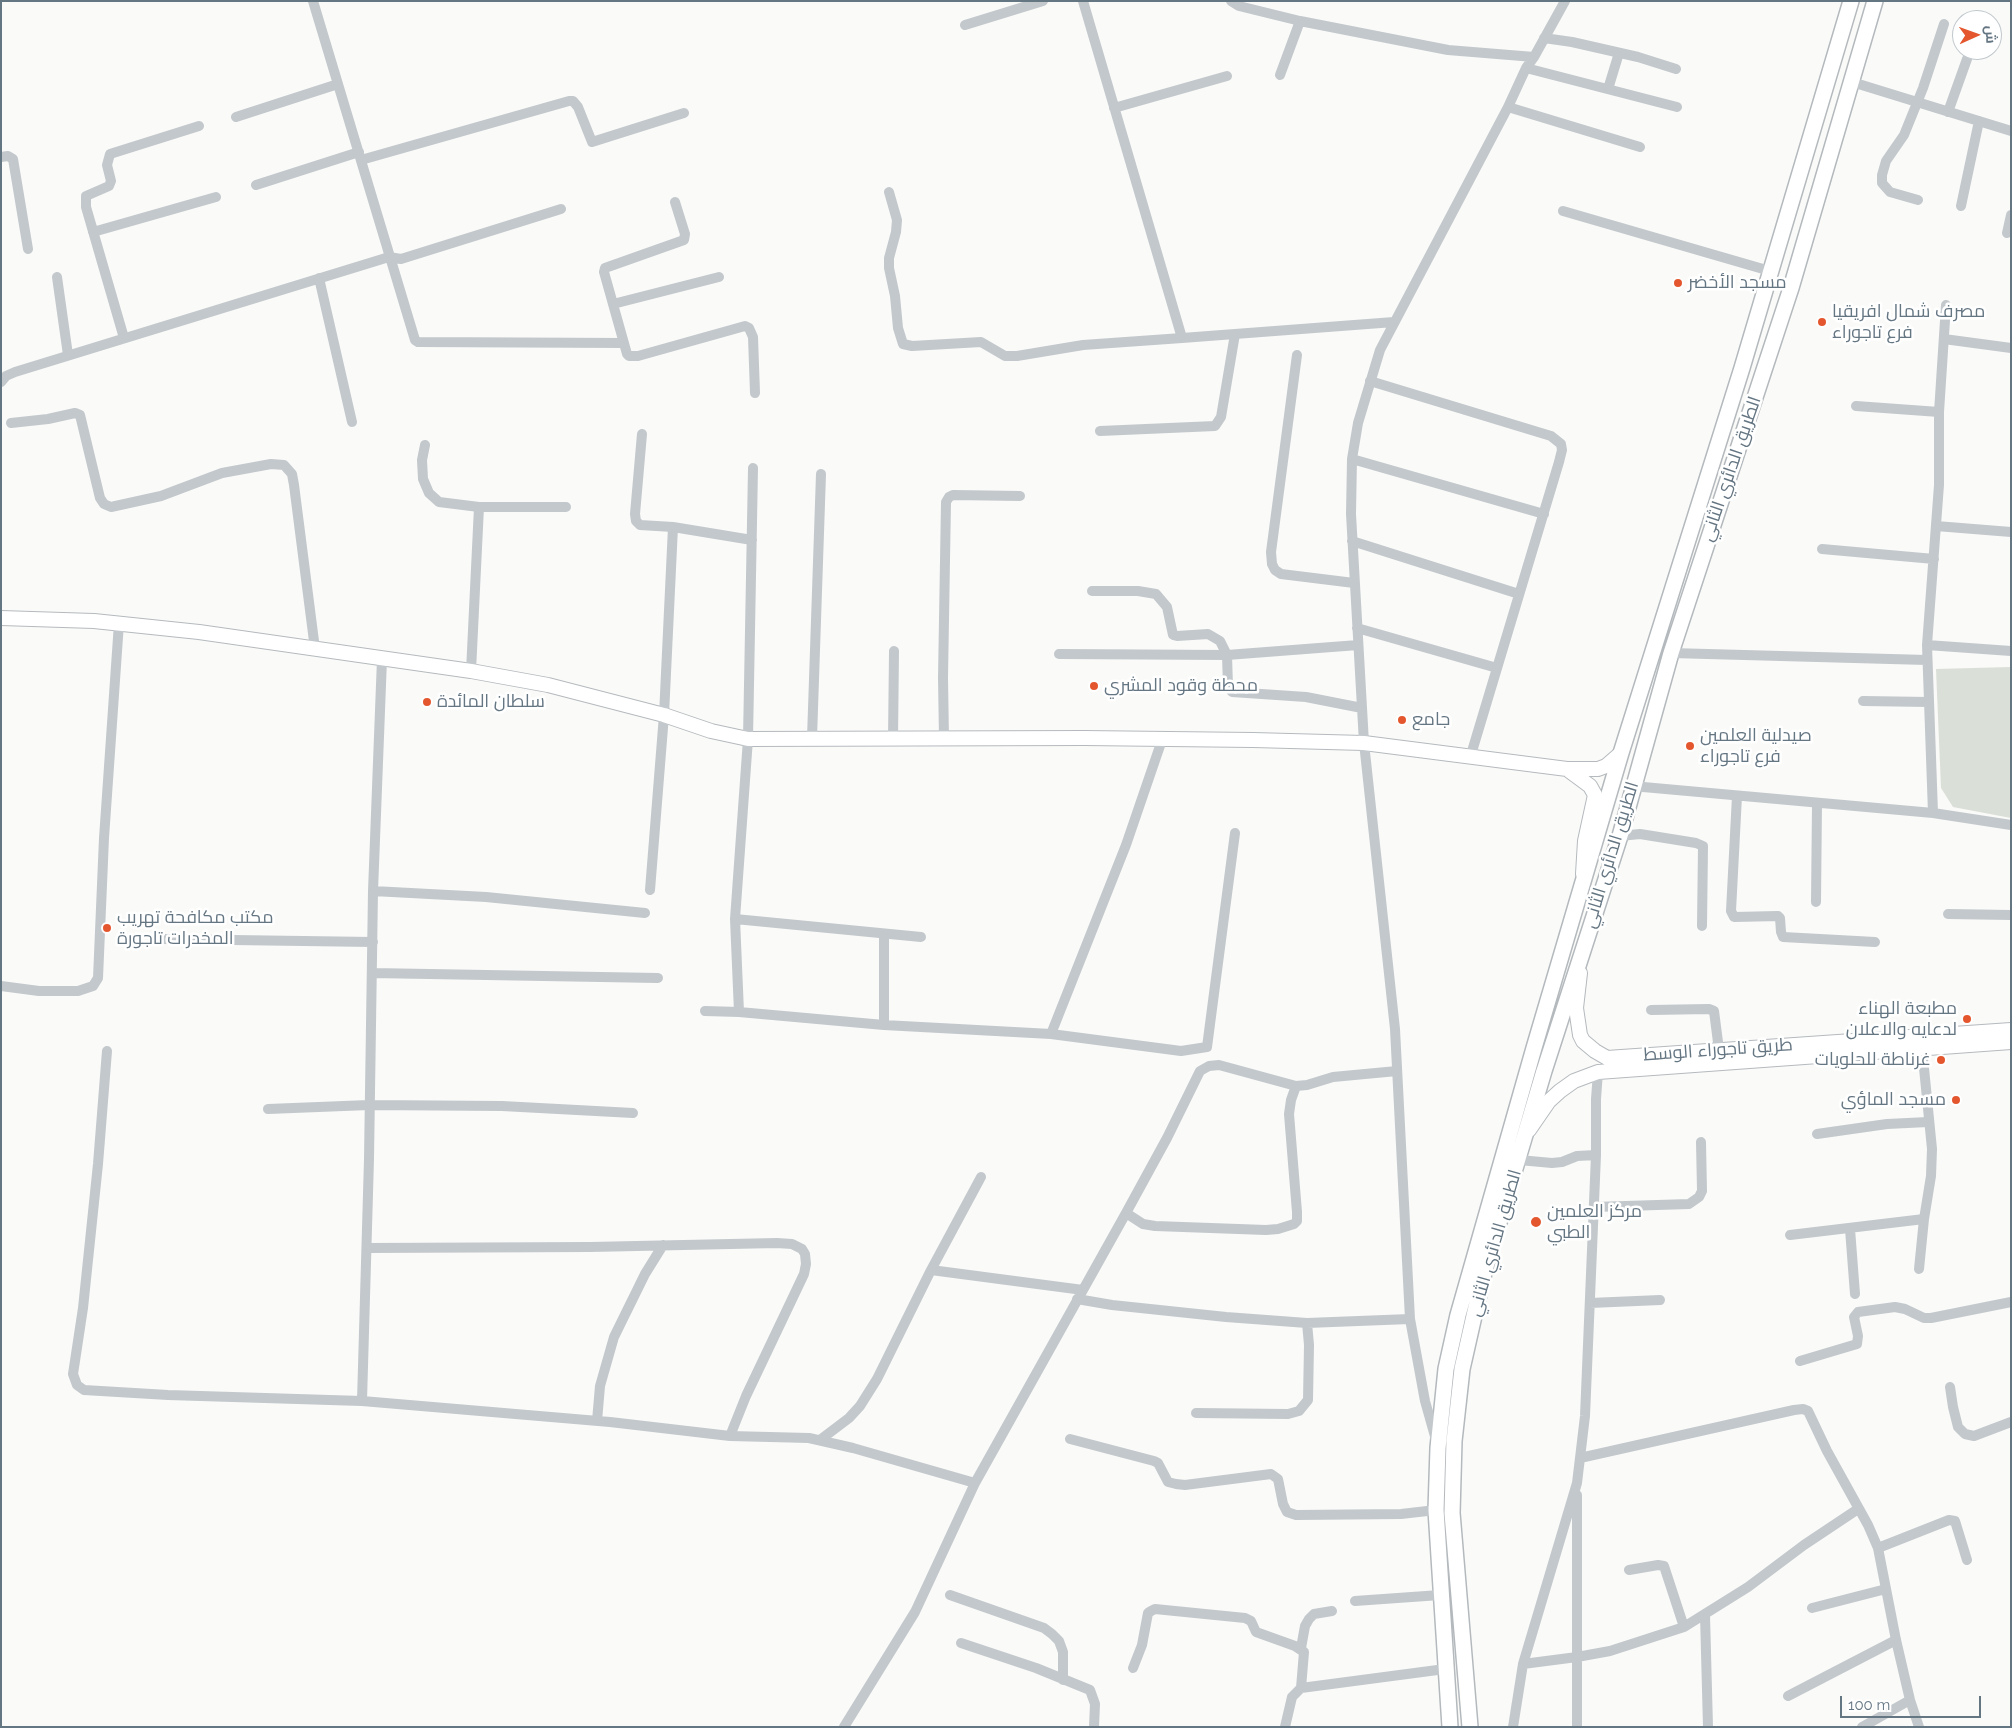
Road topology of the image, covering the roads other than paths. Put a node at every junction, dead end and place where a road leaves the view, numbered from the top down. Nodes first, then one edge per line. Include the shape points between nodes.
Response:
1 (312, 1) edge
2 (1043, 1) edge
3 (1083, 1) edge
4 (1231, 1) edge
5 (1565, 1) edge
6 (1850, 1) edge
7 (1875, 1) edge
8 (1300, 21) junction
9 (1944, 24) dead end
10 (965, 25) dead end
11 (1544, 38) junction
12 (1618, 53) junction
13 (1534, 57) junction
14 (1967, 60) edge
15 (1526, 68) junction
16 (1676, 69) dead end
17 (1280, 75) dead end
18 (1227, 76) dead end
19 (1852, 82) junction
20 (338, 84) junction
21 (1608, 89) junction
22 (1916, 103) junction
23 (1508, 107) junction
24 (1677, 107) dead end
25 (1114, 108) junction
26 (1948, 112) junction
27 (684, 113) dead end
28 (236, 117) dead end
29 (1979, 121) junction
30 (199, 126) dead end
31 (2011, 131) edge
32 (1640, 147) dead end
33 (360, 156) junction
34 (1, 157) edge
35 (256, 185) dead end
36 (889, 192) dead end
37 (216, 197) dead end
38 (1918, 200) dead end
39 (675, 202) dead end
40 (1962, 206) dead end
41 (561, 209) dead end
42 (1563, 211) dead end
43 (2011, 215) edge
44 (93, 232) junction
45 (2007, 233) dead end
46 (28, 249) dead end
47 (389, 257) junction
48 (1770, 271) junction
49 (56, 277) dead end
50 (719, 277) dead end
51 (319, 278) junction
52 (613, 304) junction
53 (1946, 305) dead end
54 (1394, 322) junction
55 (1235, 334) junction
56 (124, 338) junction
57 (1182, 338) junction
58 (1944, 339) junction
59 (624, 343) junction
60 (1749, 344) junction
61 (2011, 348) edge
62 (68, 355) junction
63 (1297, 355) dead end
64 (1769, 355) junction
65 (1, 381) edge
66 (1370, 381) junction
67 (755, 393) dead end
68 (1732, 398) junction
69 (1752, 406) junction
70 (1856, 406) dead end
71 (1939, 412) junction
72 (352, 422) dead end
73 (11, 423) dead end
74 (1100, 431) dead end
75 (642, 434) dead end
76 (425, 445) dead end
77 (1352, 459) junction
78 (753, 468) dead end
79 (821, 474) dead end
80 (1020, 496) dead end
81 (479, 507) junction
82 (566, 507) dead end
83 (1544, 514) junction
84 (1936, 526) junction
85 (673, 527) junction
86 (2011, 532) edge
87 (752, 540) junction
88 (1352, 541) junction
89 (1822, 548) dead end
90 (1934, 559) junction
91 (1354, 583) junction
92 (1092, 591) dead end
93 (1519, 594) junction
94 (1, 618) edge
95 (119, 624) junction
96 (1357, 628) junction
97 (1358, 645) junction
98 (1927, 645) junction
99 (315, 649) junction
100 (894, 651) dead end
101 (2011, 652) edge
102 (1671, 653) junction
103 (1059, 654) dead end
104 (1227, 655) junction
105 (382, 659) junction
106 (1927, 660) junction
107 (1497, 668) junction
108 (472, 672) junction
109 (1863, 701) dead end
110 (1929, 702) junction
111 (1362, 708) junction
112 (664, 715) junction
113 (812, 738) junction
114 (748, 739) junction
115 (944, 739) junction
116 (893, 740) junction
117 (1162, 740) junction
118 (1364, 743) junction
119 (1621, 753) junction
120 (1470, 758) junction
121 (1567, 770) junction
122 (1632, 786) junction
123 (1737, 796) junction
124 (1818, 803) junction
125 (1933, 814) junction
126 (2011, 825) edge
127 (1235, 833) dead end
128 (1620, 836) junction
129 (1583, 885) junction
130 (650, 890) dead end
131 (373, 891) junction
132 (1816, 902) dead end
133 (645, 913) dead end
134 (1948, 914) dead end
135 (2011, 915) edge
136 (735, 920) junction
137 (1702, 926) dead end
138 (884, 934) junction
139 (921, 937) dead end
140 (163, 939) dead end
141 (373, 942) junction
142 (1875, 942) dead end
143 (1582, 950) junction
144 (372, 973) junction
145 (658, 978) dead end
146 (1, 986) edge
147 (1651, 1010) dead end
148 (705, 1011) dead end
149 (739, 1012) junction
150 (884, 1025) junction
151 (2011, 1030) edge
152 (1051, 1034) junction
153 (2011, 1042) edge
154 (1922, 1048) junction
155 (1719, 1050) junction
156 (107, 1051) dead end
157 (1397, 1072) junction
158 (1598, 1072) junction
159 (1296, 1086) junction
160 (369, 1105) junction
161 (268, 1109) dead end
162 (633, 1113) dead end
163 (1928, 1122) junction
164 (1527, 1133) junction
165 (1817, 1134) dead end
166 (1701, 1142) dead end
167 (1596, 1155) junction
168 (1519, 1160) junction
169 (981, 1177) dead end
170 (1594, 1207) junction
171 (1126, 1213) junction
172 (1924, 1219) junction
173 (1850, 1229) junction
174 (1790, 1235) dead end
175 (663, 1245) junction
176 (367, 1248) junction
177 (1919, 1269) dead end
178 (931, 1270) junction
179 (1083, 1290) junction
180 (1855, 1294) dead end
181 (1077, 1299) junction
182 (1660, 1300) dead end
183 (2011, 1302) edge
184 (1590, 1303) junction
185 (1410, 1319) junction
186 (1307, 1323) junction
187 (1800, 1361) dead end
188 (1950, 1386) dead end
189 (362, 1400) junction
190 (1196, 1413) dead end
191 (597, 1421) junction
192 (2011, 1422) edge
193 (730, 1436) junction
194 (1070, 1439) dead end
195 (820, 1440) junction
196 (1438, 1448) junction
197 (1580, 1458) junction
198 (975, 1483) junction
199 (1577, 1483) junction
200 (1858, 1509) junction
201 (1436, 1510) junction
202 (1878, 1548) junction
203 (1967, 1560) dead end
204 (1629, 1570) dead end
205 (1886, 1590) junction
206 (950, 1595) dead end
207 (1440, 1595) junction
208 (1355, 1601) dead end
209 (1812, 1608) dead end
210 (1332, 1611) dead end
211 (1705, 1615) junction
212 (1684, 1627) junction
213 (1896, 1640) junction
214 (961, 1643) dead end
215 (1301, 1648) junction
216 (1577, 1657) junction
217 (1523, 1664) junction
218 (1132, 1668) dead end
219 (1445, 1669) junction
220 (1063, 1680) junction
221 (1301, 1688) junction
222 (1788, 1696) dead end
223 (1910, 1700) junction
224 (844, 1727) edge
225 (1094, 1727) edge
226 (1286, 1727) edge
227 (1450, 1727) edge
228 (1470, 1727) edge
229 (1513, 1727) edge
230 (1577, 1727) edge
231 (1708, 1727) edge
232 (1862, 1727) edge
233 (1919, 1727) edge

1 - 20 street
2 - 10 street
3 - 25 street
4 - 8 street via 1239,6
5 - 11 street
6 - 48 highway, الطريق الدائري الثاني
7 - 19 highway, الطريق الدائري الثاني
8 - 13 street via 1448,50
8 - 17 street
9 - 22 street
11 - 12 street
11 - 13 street
12 - 16 street
12 - 21 street
13 - 15 street
14 - 26 street
15 - 21 street
15 - 23 street
18 - 25 street
19 - 22 street
19 - 64 highway, الطريق الدائري الثاني
20 - 28 street
20 - 33 street
21 - 24 street
22 - 26 street
22 - 38 street via 1904,134 1886,161 1882,183 1890,192
23 - 32 street
23 - 54 street
25 - 57 street
26 - 29 street
27 - 33 street via 592,142 578,107 569,101
29 - 31 street
29 - 40 street
30 - 44 street via 110,154 107,165 109,186 89,193 84,200
33 - 35 street
33 - 47 street
34 - 46 street via 11,157 14,163
36 - 57 street via 897,220 889,258 903,344 981,342 1005,356 1017,356 1082,345
37 - 44 street
39 - 52 street via 684,240 605,268
41 - 47 street via 400,259
42 - 48 street
43 - 45 street
44 - 56 street
47 - 51 street
47 - 59 street via 418,342
48 - 60 highway, الطريق الدائري الثاني
49 - 62 street
50 - 52 street
51 - 56 street
51 - 72 street
52 - 59 street
53 - 58 street
54 - 55 street
54 - 66 street
55 - 57 street
55 - 74 street via 1222,417 1215,426
56 - 62 street
58 - 61 street
58 - 71 street
59 - 67 street via 629,356 638,356 745,326 753,337
60 - 64 highway via 1755,354
60 - 68 highway, الطريق الدائري الثاني
62 - 65 street via 15,372
63 - 91 street via 1272,564 1281,574
64 - 69 highway, الطريق الدائري الثاني
66 - 77 street
66 - 83 street via 1558,440 1562,450
68 - 69 highway via 1744,399
68 - 119 highway, الطريق الدائري الثاني
69 - 102 highway, الطريق الدائري الثاني
70 - 71 street
71 - 84 street
73 - 99 street via 80,415 100,498 111,507 160,496 222,473 271,464 284,465 292,474 294,485
75 - 85 street via 636,520 640,525
76 - 81 street via 423,479 434,499 447,504
77 - 83 street
77 - 88 street
78 - 87 street
79 - 113 street
80 - 115 street via 953,495 946,502
81 - 82 street
81 - 108 street
83 - 93 street
84 - 86 street
84 - 90 street
85 - 87 street
85 - 112 street
87 - 114 street
88 - 91 street
88 - 93 street
89 - 90 street
90 - 98 street
91 - 96 street
92 - 104 street via 1138,590 1156,594 1167,607 1173,635 1208,634 1220,641
93 - 107 street
94 - 95 main road
95 - 99 main road
95 - 146 street via 98,978 93,986 78,991 39,991
96 - 97 street
96 - 107 street
97 - 104 street
97 - 111 street
98 - 101 street
98 - 106 street
99 - 105 main road
100 - 116 street
102 - 106 street
102 - 122 highway, الطريق الدائري الثاني
103 - 104 street
104 - 111 street via 1228,686 1232,692 1306,697
105 - 108 main road
105 - 131 street
106 - 110 street
107 - 120 street
108 - 112 main road via 548,685
109 - 110 street
110 - 125 street
111 - 118 street
112 - 114 main road
112 - 130 street
113 - 114 main road
113 - 116 main road
114 - 136 street
115 - 116 main road
115 - 117 main road
117 - 118 main road
117 - 152 street via 1126,845
118 - 120 main road
118 - 157 street
119 - 121 main road via 1598,769
119 - 129 highway, الطريق الدائري الثاني
120 - 121 main road
121 - 129 main road via 1590,786 1595,795 1583,852
122 - 123 street
122 - 128 highway, الطريق الدائري الثاني
123 - 124 street
123 - 142 street via 1731,911 1734,917 1778,916 1784,937
124 - 125 street
124 - 132 street
125 - 126 street
127 - 152 street via 1206,1046 1181,1051
128 - 137 street via 1640,834 1696,842 1702,846
128 - 143 highway, الطريق الدائري الثاني
129 - 196 highway, الطريق الدائري الثاني via 1469,1272 1446,1369
131 - 133 street via 486,897
131 - 141 street
134 - 135 street
136 - 138 street
136 - 149 street
138 - 139 street
138 - 150 street
140 - 141 street
141 - 144 street
143 - 155 main road, طريق تاجوراء الوسط via 1577,1023 1583,1041 1595,1052 1606,1058
143 - 164 highway, الطريق الدائري الثاني
144 - 145 street
144 - 160 street
147 - 155 street via 1714,1011
148 - 149 street
149 - 150 street
150 - 152 street
151 - 155 main road, طريق تاجوراء الوسط
153 - 154 main road, طريق تاجوراء الوسط
154 - 158 main road, طريق تاجوراء الوسط
154 - 163 street
156 - 189 street via 83,1308 73,1374 77,1385 84,1390 159,1394
157 - 159 street via 1333,1077
157 - 185 street
158 - 164 main road, طريق تاجوراء الوسط via 1574,1081 1554,1096
158 - 167 street
159 - 171 street via 1219,1065 1200,1071
159 - 171 street via 1289,1114 1297,1212 1294,1224 1266,1230 1155,1226 1143,1224
160 - 161 street
160 - 162 street via 502,1106
160 - 176 street
163 - 165 street
163 - 172 street via 1931,1176
164 - 168 highway, الطريق الدائري الثاني
166 - 170 street via 1702,1186 1699,1197 1689,1204
167 - 168 street via 1552,1163
167 - 170 street
168 - 228 highway, الطريق الدائري الثاني via 1474,1316 1462,1369 1454,1441 1452,1513
169 - 178 street
170 - 184 street
171 - 179 street
172 - 173 street
172 - 177 street
173 - 174 street
173 - 180 street
175 - 176 street
175 - 191 street via 614,1337 600,1386
175 - 193 street via 777,1243 792,1244 805,1254 804,1274
176 - 189 street
178 - 179 street
178 - 195 street via 877,1379 860,1406
179 - 181 street
181 - 186 street via 1226,1318
181 - 198 street
182 - 184 street
183 - 187 street via 1931,1318 1895,1307 1858,1312 1854,1317 1858,1344
184 - 197 street
185 - 186 street
185 - 196 street via 1425,1401
186 - 190 street via 1308,1400 1299,1411 1288,1414
188 - 192 street via 1958,1427 1965,1434 1974,1436
189 - 191 street
191 - 193 street
193 - 195 street
194 - 201 street via 1154,1461 1168,1482 1176,1484 1271,1474 1278,1479 1286,1512 1296,1515 1401,1514
195 - 198 street
196 - 201 highway, الطريق الدائري الثاني
197 - 199 street
197 - 200 street via 1803,1409 1813,1419
198 - 224 street via 915,1612
199 - 216 street
199 - 217 street
200 - 202 street
200 - 211 street
201 - 207 highway, الطريق الدائري الثاني
202 - 203 street via 1949,1520 1955,1521
202 - 205 street
204 - 212 street via 1664,1566
205 - 209 street
205 - 213 street
206 - 220 street via 1044,1628 1052,1634 1063,1652
207 - 208 street
207 - 219 highway, الطريق الدائري الثاني
210 - 215 street via 1314,1614 1309,1619
211 - 212 street
211 - 231 street
212 - 216 street via 1610,1651
213 - 222 street
213 - 223 street
214 - 220 street
215 - 218 street via 1256,1632 1251,1621 1245,1618 1155,1610 1148,1613 1142,1645
215 - 221 street via 1305,1658
216 - 217 street
216 - 230 street
217 - 229 street
219 - 221 street
219 - 227 highway, الطريق الدائري الثاني
220 - 225 street via 1090,1690 1095,1704
221 - 226 street via 1292,1697
223 - 232 street
223 - 233 street

